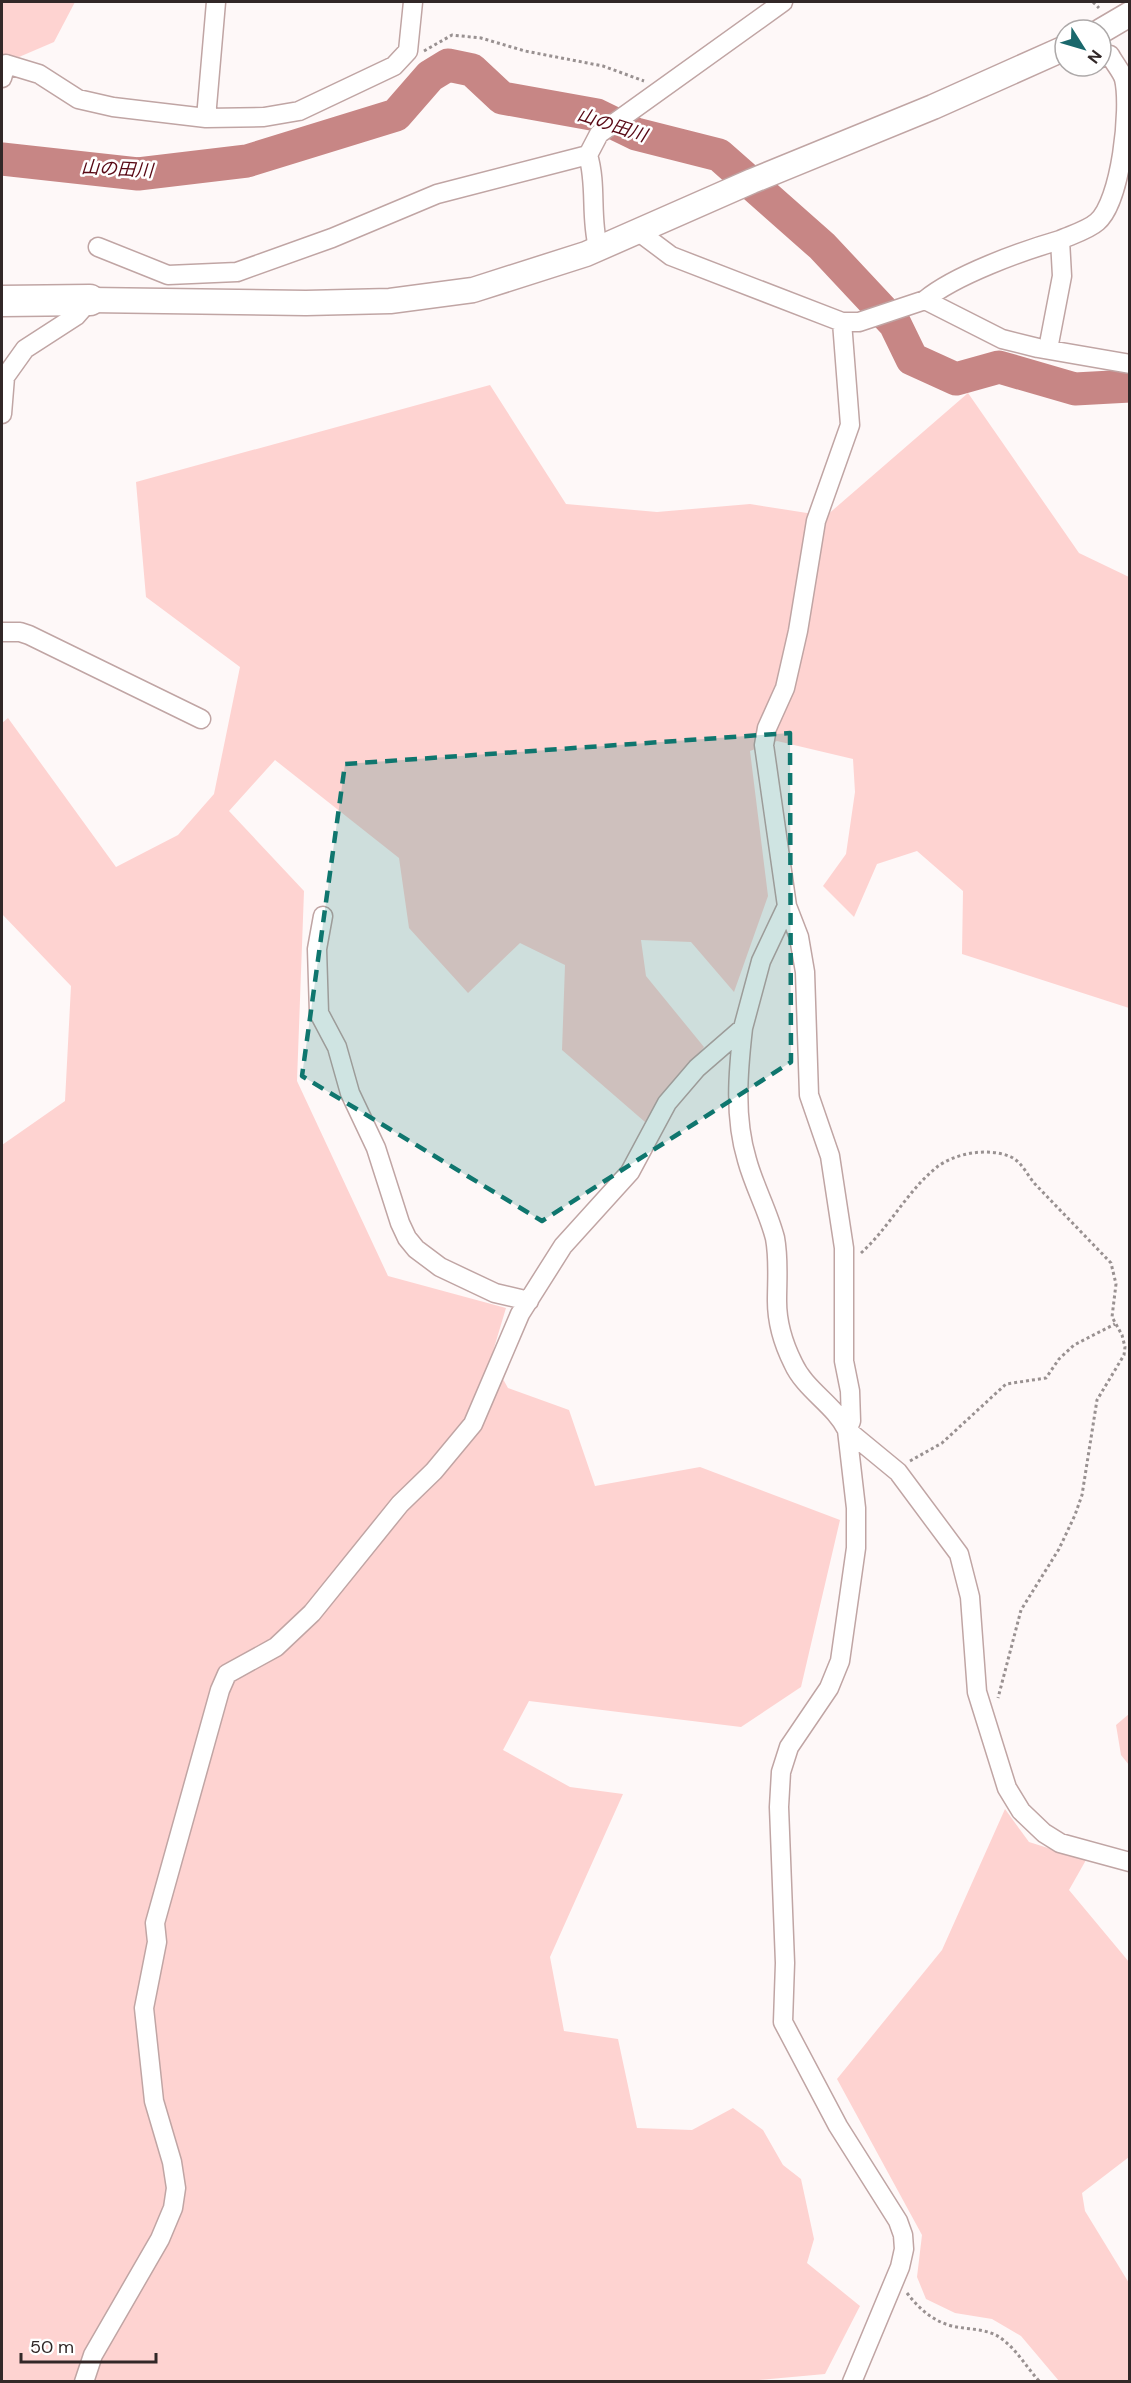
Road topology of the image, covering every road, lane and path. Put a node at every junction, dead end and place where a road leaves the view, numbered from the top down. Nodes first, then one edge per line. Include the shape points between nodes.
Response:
1 (216, 2) edge
2 (413, 2) edge
3 (783, 2) edge
4 (1130, 14) edge
5 (1113, 24) edge
6 (408, 51) junction
7 (1053, 56) edge
8 (1113, 60) edge
9 (3, 68) edge
10 (656, 94) junction
11 (206, 118) junction
12 (588, 155) junction
13 (639, 232) junction
14 (1060, 240) junction
15 (98, 247) dead end
16 (598, 247) junction
17 (90, 300) junction
18 (925, 300) junction
19 (2, 301) edge
20 (842, 322) junction
21 (1048, 350) junction
22 (1130, 364) edge
23 (2, 414) edge
24 (2, 632) edge
25 (201, 719) dead end
26 (787, 906) junction
27 (323, 916) dead end
28 (743, 1028) junction
29 (844, 1262) junction
30 (529, 1301) junction
31 (1115, 1324) junction
32 (847, 1430) junction
33 (895, 1469) junction
34 (987, 1722) junction
35 (1130, 1862) edge
36 (895, 2278) junction
37 (84, 2382) edge
38 (852, 2382) edge
39 (1040, 2382) edge

1 - 11 street
2 - 6 street
3 - 10 street
4 - 5 street
6 - 10 path via 429,49 452,35 481,38 603,66 646,82
6 - 11 street via 386,71 299,111 246,119
7 - 13 street
8 - 14 street via 1124,78 1121,165 1114,192 1097,222
9 - 11 street via 39,74 78,99
10 - 12 street via 599,134
12 - 15 street via 437,194 237,272 168,275
12 - 16 street via 594,174 593,227
13 - 16 street
13 - 20 street via 671,256
14 - 18 street via 980,270
14 - 21 street via 1062,276
16 - 17 street via 473,290 390,301
17 - 19 main road
17 - 23 street via 76,316 25,350 5,377
18 - 20 street via 859,322
18 - 21 street via 1002,339
20 - 26 street via 850,424 816,521 788,677 764,745
21 - 22 street
24 - 25 street via 29,634
26 - 28 street via 762,961
26 - 29 street via 799,937 805,972 809,1095 830,1156
27 - 30 street via 317,949 319,1013 342,1060 350,1093 376,1148 407,1238 440,1267 495,1293
28 - 30 street via 724,1041 667,1103 630,1172 563,1245
28 - 32 street via 737,1100 745,1157 775,1238 782,1336 804,1382 841,1418
29 - 31 path via 877,1239 936,1167 966,1153 999,1154 1018,1162 1111,1263 1115,1272
29 - 32 street via 844,1361 851,1421
30 - 37 street via 463,1438 400,1504 312,1613 276,1647 227,1674 219,1690 155,1923 157,1942 144,2008 154,2101 176,2188 173,2208 98,2345
31 - 33 path via 1074,1345 1046,1377 1006,1384 942,1443
31 - 34 path via 1125,1347 1124,1355 1097,1400 1082,1495 1059,1549 1021,1610 1005,1678
32 - 33 street
32 - 36 street via 856,1508 856,1548 840,1661 829,1688 789,1747 781,1772 783,2022 838,2126 898,2222 904,2249
33 - 34 street via 963,1564 970,1597 977,1692
34 - 35 street via 1007,1788 1021,1811 1060,1843
36 - 38 street
36 - 39 path via 933,2319 1001,2338

